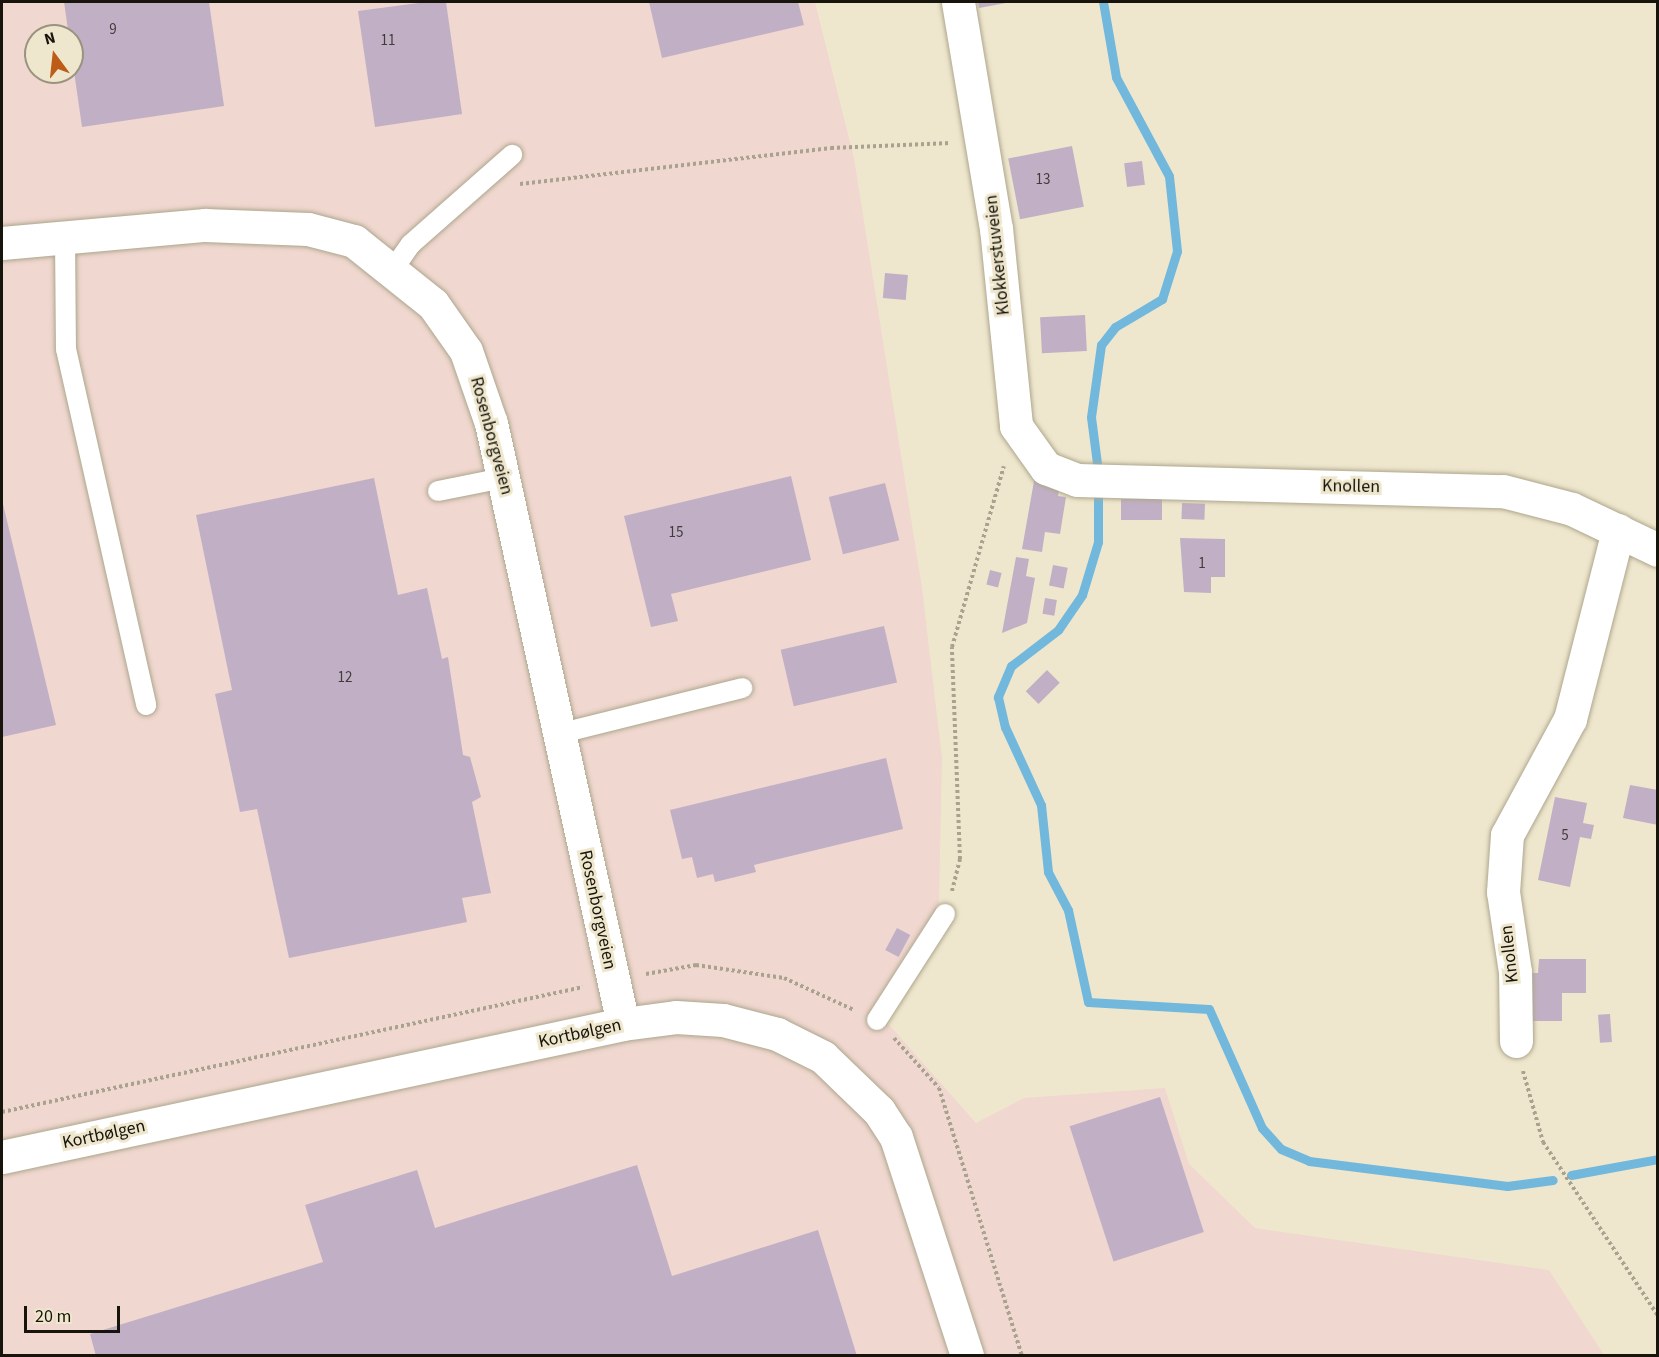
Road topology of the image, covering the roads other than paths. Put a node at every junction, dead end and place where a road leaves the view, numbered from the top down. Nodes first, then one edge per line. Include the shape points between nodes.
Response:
1 (958, 2) edge
2 (512, 154) dead end
3 (65, 238) junction
4 (2, 243) edge
5 (394, 268) junction
6 (503, 478) junction
7 (1077, 480) joint
8 (438, 491) dead end
9 (1618, 530) junction
10 (1658, 550) edge
11 (742, 688) dead end
12 (146, 705) dead end
13 (558, 734) junction
14 (945, 914) road end
15 (877, 1020) dead end
16 (623, 1024) junction
17 (1516, 1041) road end
18 (2, 1157) edge
19 (967, 1356) edge

1 - 7 street, Klokkerstuveien via 984,141 1016,426 1046,468
2 - 5 lane via 411,244
3 - 4 street, Rosenborgveien
3 - 5 street, Rosenborgveien via 265,224 354,242
3 - 12 lane via 66,349
5 - 6 street, Rosenborgveien via 433,304 466,351
6 - 8 lane
6 - 13 street, Rosenborgveien
7 - 9 street, Knollen via 1503,491 1572,509
9 - 10 street, Knollen
9 - 17 street, Knollen via 1570,719 1507,835 1503,892 1515,972
11 - 13 lane
13 - 16 street, Rosenborgveien
14 - 15 lane
16 - 18 street, Kortbølgen
16 - 19 street, Kortbølgen via 676,1017 723,1020 777,1034 823,1057 851,1080 896,1137

